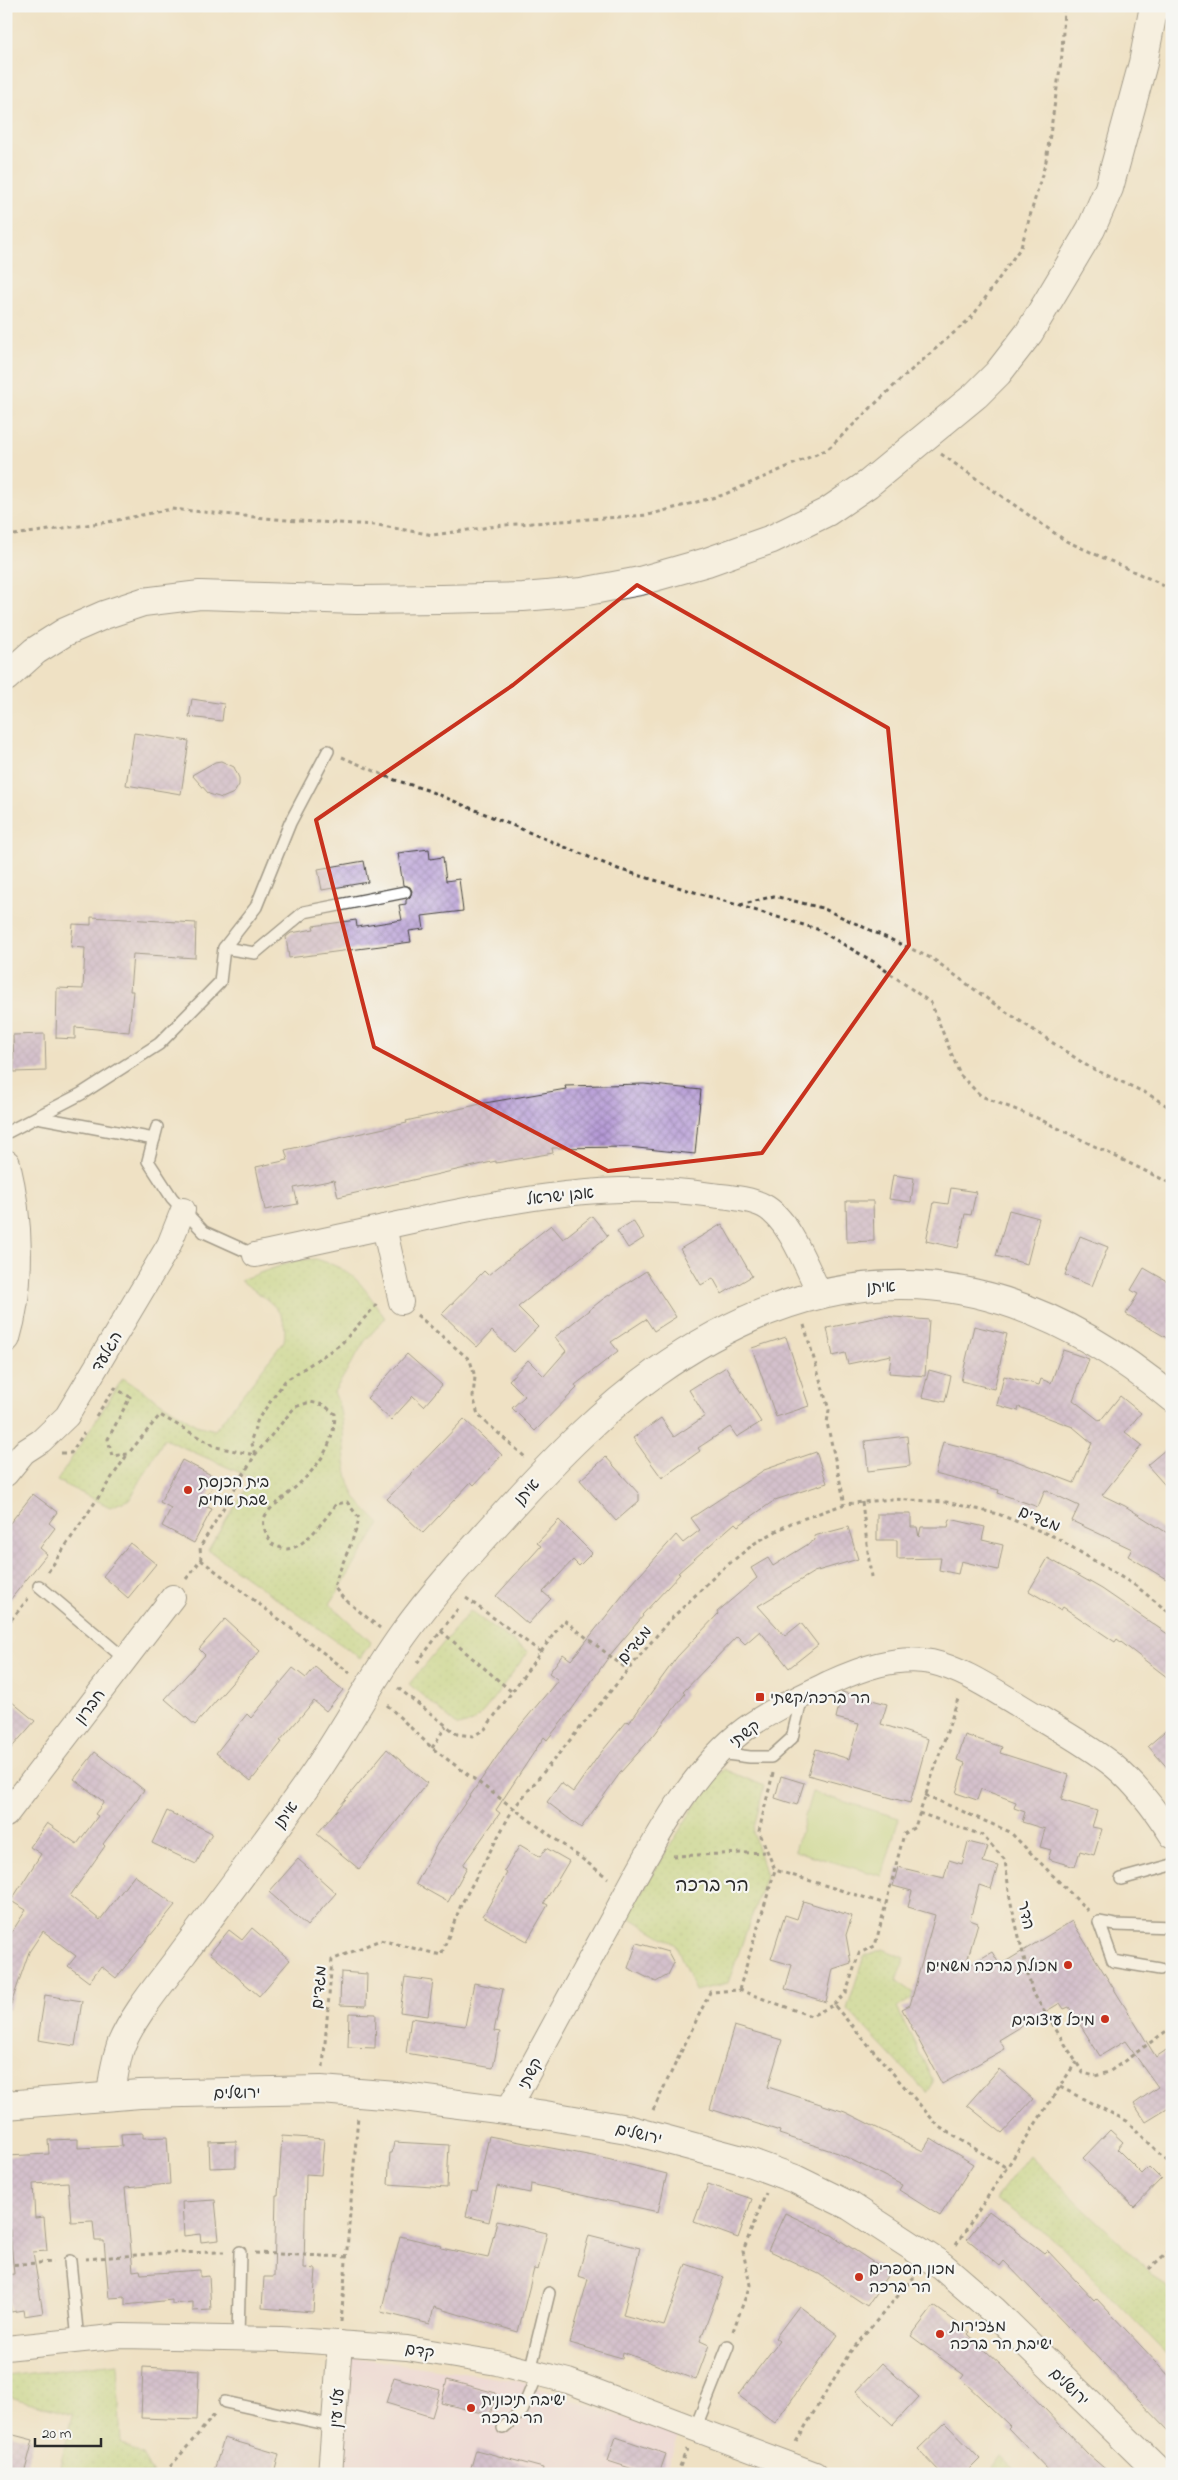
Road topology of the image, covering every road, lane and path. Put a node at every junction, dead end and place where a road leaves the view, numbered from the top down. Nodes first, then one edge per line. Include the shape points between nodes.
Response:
1 (1064, 6) edge
2 (1154, 6) edge
3 (922, 440) junction
4 (6, 536) edge
5 (1172, 591) edge
6 (6, 677) edge
7 (328, 751) joint
8 (405, 892) dead end
9 (739, 906) junction
10 (224, 948) junction
11 (1172, 1109) edge
12 (37, 1117) junction
13 (6, 1133) edge
14 (6, 1164) edge
15 (1172, 1184) edge
16 (183, 1210) junction
17 (384, 1227) junction
18 (255, 1255) joint
19 (399, 1292) junction
20 (808, 1297) junction
21 (6, 1338) edge
22 (1172, 1398) edge
23 (93, 1420) dead end
24 (88, 1428) dead end
25 (24, 1452) junction
26 (128, 1454) junction
27 (255, 1455) junction
28 (543, 1473) junction
29 (6, 1474) edge
30 (862, 1502) junction
31 (844, 1504) junction
32 (201, 1560) junction
33 (871, 1577) dead end
34 (39, 1586) junction
35 (471, 1591) dead end
36 (173, 1597) joint
37 (466, 1598) junction
38 (1172, 1615) edge
39 (6, 1626) edge
40 (441, 1630) junction
41 (398, 1642) junction
42 (541, 1652) junction
43 (125, 1659) junction
44 (414, 1666) dead end
45 (628, 1670) junction
46 (966, 1675) junction
47 (403, 1681) dead end
48 (370, 1688) junction
49 (512, 1692) junction
50 (802, 1697) junction
51 (446, 1726) junction
52 (432, 1748) junction
53 (778, 1750) junction
54 (719, 1753) junction
55 (925, 1795) junction
56 (513, 1809) junction
57 (919, 1813) junction
58 (6, 1815) edge
59 (1172, 1836) edge
60 (767, 1852) junction
61 (646, 1858) junction
62 (1172, 1866) edge
63 (775, 1870) junction
64 (1121, 1879) dead end
65 (627, 1891) junction
66 (886, 1904) junction
67 (1099, 1922) junction
68 (1172, 1927) edge
69 (1160, 1968) dead end
70 (739, 1990) junction
71 (834, 2005) junction
72 (1172, 2027) edge
73 (1076, 2062) junction
74 (1060, 2087) junction
75 (320, 2090) junction
76 (360, 2093) junction
77 (111, 2096) junction
78 (6, 2105) edge
79 (508, 2110) junction
80 (642, 2133) junction
81 (1172, 2166) edge
82 (1007, 2168) junction
83 (774, 2171) junction
84 (1172, 2248) edge
85 (240, 2252) junction
86 (347, 2256) junction
87 (70, 2261) junction
88 (935, 2262) junction
89 (6, 2265) edge
90 (1149, 2269) dead end
91 (549, 2293) dead end
92 (238, 2338) junction
93 (78, 2340) junction
94 (340, 2343) junction
95 (728, 2346) joint
96 (6, 2348) edge
97 (534, 2372) junction
98 (225, 2402) joint
99 (335, 2426) junction
100 (503, 2428) dead end
101 (695, 2429) junction
102 (784, 2462) junction
103 (173, 2474) edge
104 (330, 2474) edge
105 (815, 2474) edge
106 (1160, 2474) edge

1 - 4 path via 1062,55 1046,161 1021,248 972,318 828,448 723,495 648,515 504,525 433,535 377,525 172,509 108,522
2 - 3 street via 1143,63 1114,171 1091,230 1011,358 983,388
3 - 5 path via 1066,540
3 - 6 street via 858,492 806,524 740,551 640,581 582,592 523,597 357,600 209,595 171,597 124,608 84,623 35,651
7 - 9 path via 618,869
7 - 10 lane via 290,823 256,907
8 - 10 lane via 304,912 255,952
9 - 11 path via 774,896 822,908 933,959 1089,1067 1148,1094
9 - 15 path via 817,929 874,962 931,1002 960,1075 981,1096 1036,1118
10 - 12 lane via 220,982 160,1044 81,1094
12 - 13 lane
12 - 16 lane via 156,1133 148,1161
14 - 21 street via 11,1189 15,1255 14,1298
16 - 18 lane via 204,1232
16 - 25 street, הגלעד via 169,1245 67,1416
17 - 18 street, אבן ישראל
17 - 19 street
17 - 20 street, אבן ישראל via 500,1202 573,1192 627,1189 691,1192 741,1199 763,1206 782,1220
19 - 27 path via 341,1344 285,1381 258,1419 251,1440
19 - 28 path via 470,1360 478,1414
20 - 22 street, איתן via 875,1284 932,1286 981,1294 1036,1312 1088,1337 1142,1373
20 - 28 street, איתן via 774,1307 709,1338 654,1374 590,1426
20 - 31 path via 829,1410 827,1423
23 - 26 path via 116,1388 130,1397 108,1439 112,1456
24 - 25 path via 71,1453
25 - 29 street, הגלעד
26 - 27 path via 160,1416 216,1446
26 - 34 path
27 - 32 path via 200,1547
27 - 41 path via 295,1407 310,1402 324,1404 335,1414 335,1426 323,1459 264,1518 264,1530 272,1544 286,1549 300,1545 336,1504 347,1502 359,1518 355,1537 334,1587
28 - 41 street, איתן via 476,1546
30 - 31 path, מגדים
30 - 33 path
30 - 38 path, מגדים via 892,1499 946,1502 998,1514 1055,1537 1136,1586
31 - 45 path, מגדים via 791,1523 755,1543 720,1571 667,1623
32 - 36 path
32 - 48 path
34 - 39 path
34 - 43 lane
35 - 37 path
36 - 43 street, חברון
37 - 40 path
37 - 42 path
40 - 44 path
40 - 49 path
41 - 48 street, איתן
42 - 45 path via 564,1620
42 - 49 path
43 - 58 street, חברון
45 - 56 path, מגדים
46 - 50 street, קשתי via 931,1662 901,1660 874,1666
46 - 55 path
46 - 59 street, קשתי via 1087,1746 1115,1767 1134,1786
47 - 51 path via 398,1688
48 - 52 path
48 - 77 street, איתן via 312,1778 146,2004 122,2044 114,2069
49 - 51 path via 486,1729 473,1736 458,1734
50 - 53 lane via 792,1738
50 - 54 street, קשתי via 744,1729
51 - 52 path
52 - 56 path
53 - 54 lane via 771,1756
53 - 60 path via 758,1831
54 - 61 street, קשתי via 686,1792
55 - 57 path
55 - 67 path via 1010,1832
56 - 65 path
56 - 75 path, מגדים via 461,1905 441,1955 380,1940 332,1960
57 - 66 path via 915,1827 904,1834
57 - 73 path, הדר via 982,1835 1005,1860 1010,1899 1032,1991
60 - 61 path
60 - 63 path
61 - 65 street, קשתי
62 - 64 lane
63 - 66 path
63 - 70 path
65 - 79 street, קשתי
66 - 71 path via 875,1946 859,1953 846,1993
67 - 68 lane
67 - 69 lane via 1113,1961
70 - 71 path via 811,2016
70 - 80 path via 710,1992
71 - 82 path via 939,2127
72 - 73 path, הדר via 1109,2072 1095,2076 1083,2073
73 - 74 path
74 - 81 path via 1127,2121
74 - 82 path
75 - 76 street, ירושלים
75 - 77 street, ירושלים
76 - 79 street, ירושלים
76 - 86 path
77 - 78 street, ירושלים
79 - 80 street, ירושלים
80 - 83 street, ירושלים via 746,2160
82 - 88 path
83 - 88 street, ירושלים via 850,2206
83 - 95 path via 743,2251 750,2285
84 - 90 path
85 - 86 path
85 - 87 path via 163,2253
85 - 92 lane
86 - 94 path
87 - 89 path
87 - 93 lane
88 - 102 path via 850,2352
88 - 106 street, ירושלים via 993,2310
91 - 97 lane
92 - 93 street, קדם via 122,2336
92 - 94 street, קדם
93 - 96 street, קדם
94 - 97 street, קדם via 407,2348
94 - 99 street, עלי עין
95 - 101 lane
97 - 100 lane via 522,2411
97 - 101 street, קדם via 568,2381
98 - 99 lane
98 - 103 path via 170,2467
99 - 104 street, עלי עין
101 - 102 street, קדם
102 - 105 street, קדם

